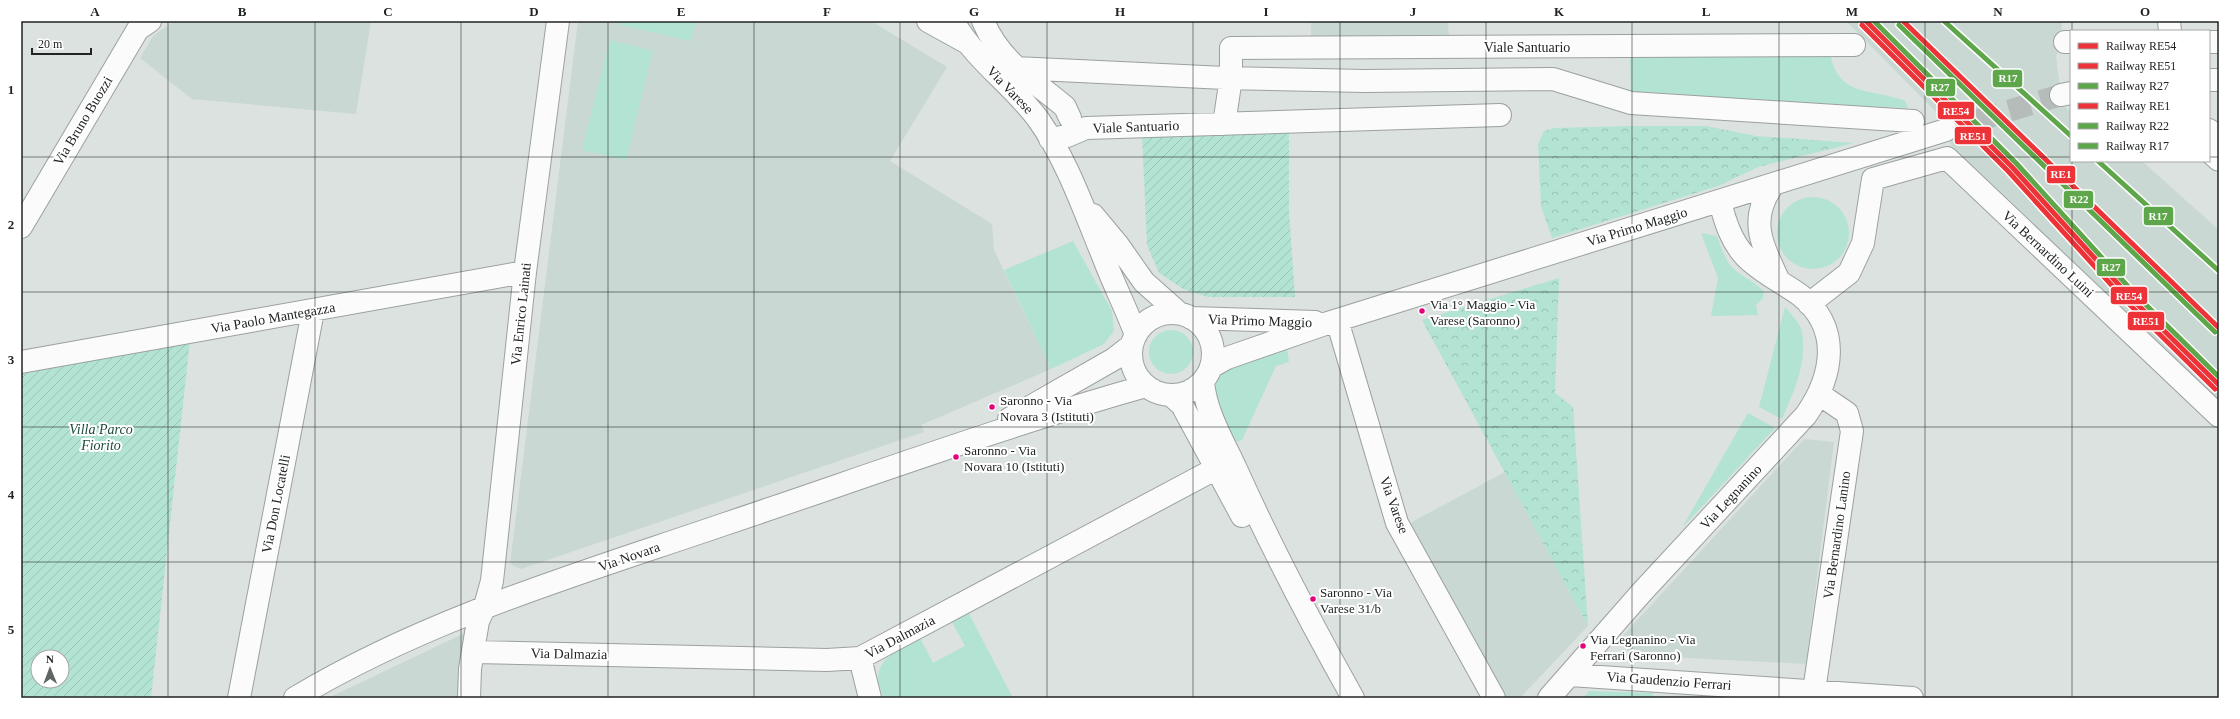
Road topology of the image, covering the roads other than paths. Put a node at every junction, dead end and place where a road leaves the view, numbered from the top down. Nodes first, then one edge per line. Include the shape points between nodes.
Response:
1 (150, 21) edge
2 (558, 21) edge
3 (928, 21) edge
4 (953, 21) edge
5 (983, 21) edge
6 (966, 42) junction
7 (1854, 45) dead end
8 (1014, 69) junction
9 (1231, 78) junction
10 (1500, 115) dead end
11 (1070, 118) dead end
12 (1913, 120) dead end
13 (1224, 124) junction
14 (1946, 130) tunnel mouth
15 (2210, 131) edge
16 (2219, 137) edge
17 (1050, 139) junction
18 (2210, 152) edge
19 (2219, 160) edge
20 (1773, 185) junction
21 (1720, 202) junction
22 (1084, 205) junction
23 (21, 227) edge
24 (525, 272) junction
25 (1778, 280) junction
26 (1809, 304) junction
27 (313, 311) junction
28 (1186, 316) junction
29 (1333, 321) junction
30 (1134, 340) junction
31 (21, 362) edge
32 (1207, 374) junction
33 (1146, 386) junction
34 (1819, 394) junction
35 (1172, 396) junction
36 (2219, 416) edge
37 (972, 440) junction
38 (1217, 468) junction
39 (485, 606) junction
40 (474, 652) junction
41 (860, 658) junction
42 (1570, 675) junction
43 (1814, 691) junction
44 (239, 698) edge
45 (295, 698) edge
46 (469, 698) edge
47 (870, 698) edge
48 (1336, 698) edge
49 (1353, 698) edge
50 (1494, 698) edge
51 (1549, 698) edge
52 (1912, 698) edge

1 - 23 street, Via Bruno Buozzi via 138,29
2 - 24 street, Via Enrico Lainati
3 - 6 street
4 - 6 street, Via Varese
5 - 8 street via 993,42
6 - 17 street, Via Varese via 1026,103
7 - 9 street, Viale Santuario via 1231,48
8 - 9 street
8 - 11 street via 1065,107
9 - 12 street via 1365,81 1553,79 1631,104
9 - 13 street, Viale Santuario
10 - 13 street, Viale Santuario
13 - 17 street, Viale Santuario via 1086,128 1067,136
14 - 20 street, Via Primo Maggio
15 - 16 street
17 - 22 street, Via Varese
18 - 19 street
20 - 21 street, Via Primo Maggio
20 - 25 street, Via Legnanino via 1761,205 1759,227 1760,240
21 - 25 street, Via Legnanino via 1731,236 1740,250
21 - 29 street, Via Primo Maggio
22 - 28 street, Via Varese via 1118,245 1144,282
22 - 30 street, Via Varese via 1122,296
24 - 27 street, Via Paolo Mantegazza
24 - 39 street, Via Enrico Lainati via 492,581
25 - 26 street, Via Legnanino
26 - 34 street, Via Legnanino via 1825,327 1829,344 1828,364
26 - 36 street, Via Bernardino Luini via 1849,273 1863,243 1873,179 1947,158
27 - 31 street, Via Paolo Mantegazza
27 - 44 street, Via Don Locatelli
28 - 29 street, Via Primo Maggio
28 - 30 street via 1170,313 1155,317 1142,326
28 - 32 street via 1201,325 1212,344 1213,356
29 - 32 street, Via Primo Maggio via 1227,358
29 - 50 street, Via Varese via 1397,523
30 - 33 street via 1131,357 1133,368
30 - 37 street, Via Novara via 1114,358
32 - 35 street via 1194,389
32 - 49 street via 1207,403 1249,499 1302,606
33 - 35 street
33 - 37 street, Via Novara
34 - 42 street, Via Legnanino via 1806,415 1775,450 1642,592
34 - 43 street, Via Bernardino Lanino via 1847,413 1852,431
35 - 38 street via 1182,406
37 - 39 street, Via Novara
38 - 41 street, Via Dalmazia
38 - 48 street
39 - 40 street, Via Enrico Lainati via 478,621
39 - 45 street, Via Novara via 395,646
40 - 41 street, Via Dalmazia via 800,660
40 - 46 street, Via Enrico Lainati
41 - 47 street
42 - 43 street, Via Gaudenzio Ferrari
42 - 51 street, Via Legnanino
43 - 52 street, Via Gaudenzio Ferrari

